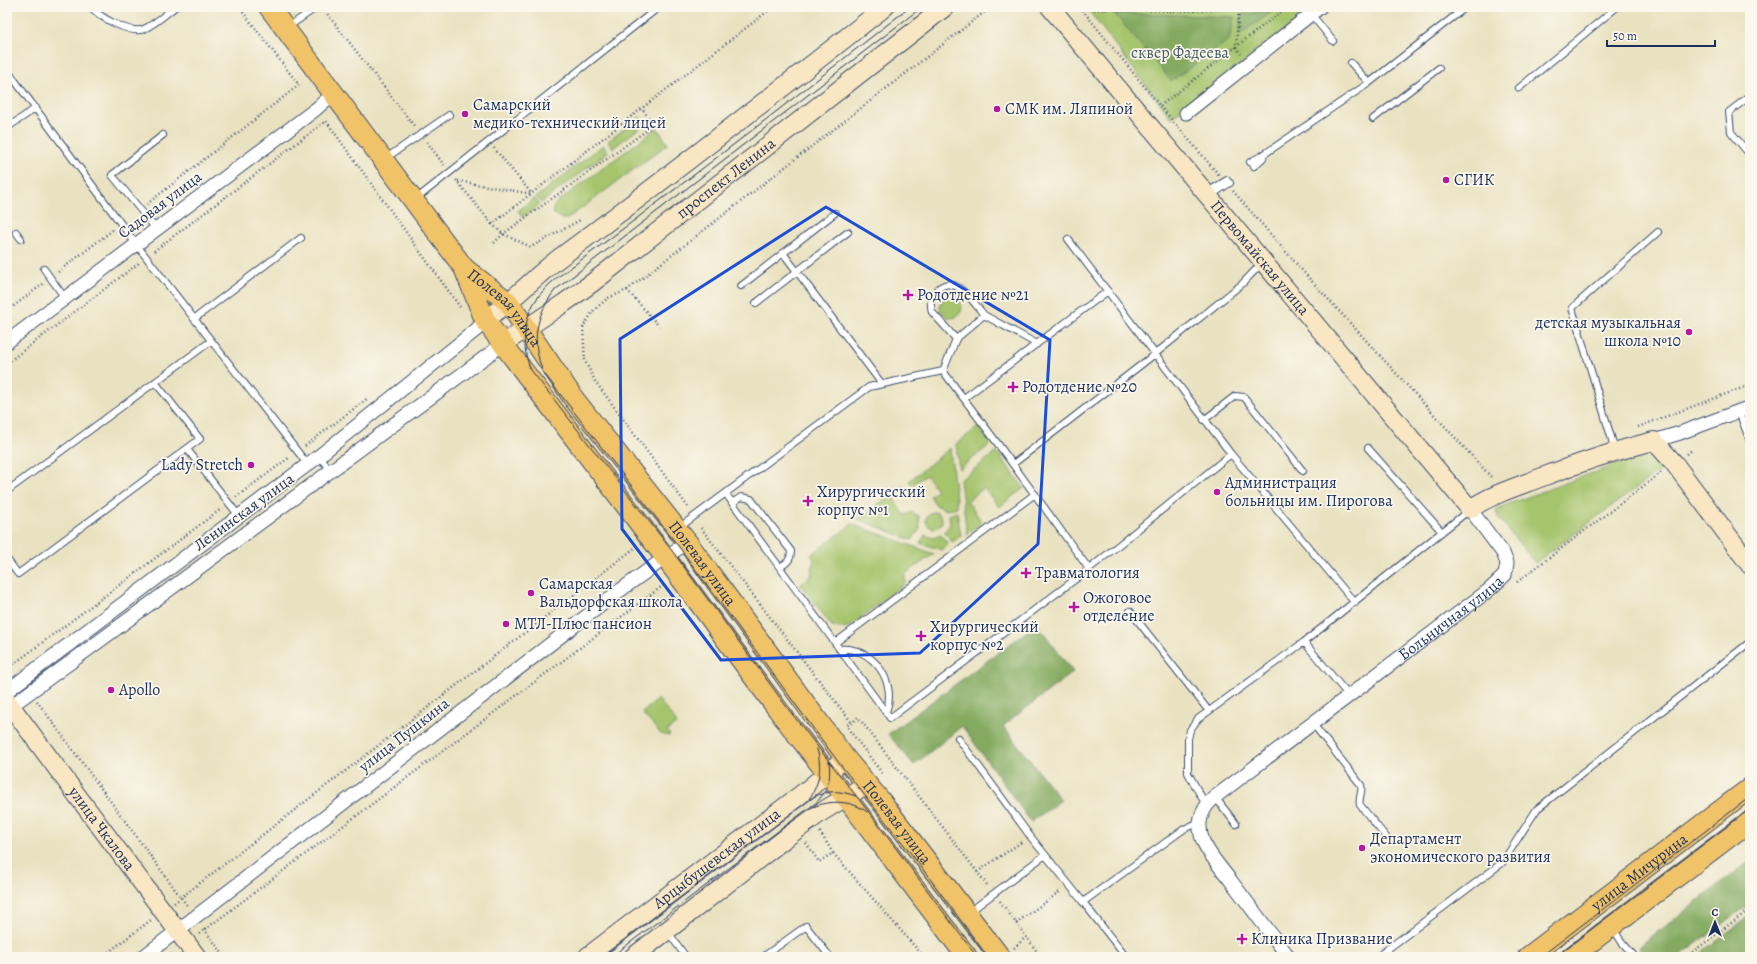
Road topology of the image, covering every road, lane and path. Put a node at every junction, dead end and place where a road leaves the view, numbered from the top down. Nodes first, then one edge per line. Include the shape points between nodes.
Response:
1 (91, 7) edge
2 (175, 7) edge
3 (239, 7) edge
4 (269, 7) edge
5 (317, 7) edge
6 (659, 7) edge
7 (885, 7) edge
8 (945, 7) edge
9 (991, 7) edge
10 (1050, 7) edge
11 (1084, 7) edge
12 (1174, 7) edge
13 (1250, 7) edge
14 (1287, 7) edge
15 (1466, 7) edge
16 (1617, 7) edge
17 (1080, 8) edge
18 (1239, 8) edge
19 (1316, 10) edge
20 (1176, 11) junction
21 (286, 30) junction
22 (1333, 41) dead end
23 (1236, 47) junction
24 (1352, 62) dead end
25 (1249, 63) junction
26 (1439, 68) dead end
27 (7, 70) edge
28 (1369, 83) junction
29 (1519, 88) dead end
30 (333, 94) junction
31 (1750, 96) edge
32 (1160, 106) junction
33 (36, 108) junction
34 (642, 109) dead end
35 (1186, 113) dead end
36 (449, 115) dead end
37 (1373, 119) dead end
38 (11, 126) dead end
39 (163, 135) dead end
40 (489, 142) junction
41 (1750, 155) edge
42 (383, 160) junction
43 (1252, 164) dead end
44 (457, 181) dead end
45 (1227, 182) junction
46 (1207, 195) junction
47 (414, 201) junction
48 (139, 209) junction
49 (835, 213) dead end
50 (586, 217) dead end
51 (121, 224) junction
52 (492, 224) dead end
53 (156, 229) junction
54 (16, 232) dead end
55 (848, 232) dead end
56 (1658, 232) dead end
57 (503, 234) junction
58 (301, 238) dead end
59 (22, 239) dead end
60 (1068, 239) dead end
61 (494, 243) dead end
62 (136, 244) junction
63 (783, 253) junction
64 (146, 257) junction
65 (1263, 262) junction
66 (464, 268) junction
67 (44, 269) dead end
68 (797, 272) junction
69 (50, 278) junction
70 (741, 286) dead end
71 (627, 290) junction
72 (1108, 291) junction
73 (65, 298) junction
74 (508, 302) junction
75 (756, 304) dead end
76 (461, 308) dead end
77 (7, 311) edge
78 (984, 315) junction
79 (194, 319) junction
80 (485, 320) junction
81 (659, 326) dead end
82 (526, 329) junction
83 (956, 339) junction
84 (211, 341) junction
85 (7, 342) edge
86 (503, 344) junction
87 (1036, 344) junction
88 (1155, 354) junction
89 (7, 363) edge
90 (943, 371) junction
91 (155, 382) junction
92 (882, 384) junction
93 (371, 395) dead end
94 (964, 398) junction
95 (1744, 410) edge
96 (1204, 420) junction
97 (1654, 441) junction
98 (1750, 441) edge
99 (1368, 448) dead end
100 (187, 449) junction
101 (1615, 451) junction
102 (298, 452) junction
103 (1231, 454) junction
104 (319, 456) junction
105 (308, 464) junction
106 (1012, 464) junction
107 (330, 470) junction
108 (1304, 471) dead end
109 (1491, 480) dead end
110 (7, 491) edge
111 (726, 494) junction
112 (1035, 494) junction
113 (229, 503) junction
114 (732, 503) junction
115 (688, 507) dead end
116 (1470, 510) junction
117 (239, 516) junction
118 (702, 528) dead end
119 (1442, 532) junction
120 (682, 536) junction
121 (641, 542) dead end
122 (665, 557) junction
123 (7, 559) edge
124 (1750, 566) edge
125 (780, 567) junction
126 (1089, 569) junction
127 (666, 584) dead end
128 (1355, 603) junction
129 (1130, 611) dead end
130 (1304, 642) junction
131 (1750, 642) edge
132 (837, 646) junction
133 (7, 669) edge
134 (1349, 696) junction
135 (37, 701) dead end
136 (8, 702) edge
137 (1208, 710) junction
138 (886, 712) junction
139 (858, 717) dead end
140 (852, 723) dead end
141 (1313, 724) junction
142 (958, 738) dead end
143 (845, 758) junction
144 (827, 772) junction
145 (867, 784) junction
146 (1750, 788) edge
147 (847, 798) junction
148 (1211, 801) junction
149 (1750, 821) edge
150 (1200, 822) junction
151 (1236, 824) dead end
152 (819, 832) dead end
153 (1030, 836) junction
154 (1386, 837) dead end
155 (805, 842) dead end
156 (833, 853) junction
157 (1045, 854) junction
158 (977, 872) junction
159 (1069, 885) junction
160 (993, 893) junction
161 (181, 897) junction
162 (1083, 902) junction
163 (1750, 909) edge
164 (163, 912) junction
165 (967, 914) junction
166 (196, 918) junction
167 (1016, 923) junction
168 (1611, 926) junction
169 (205, 930) junction
170 (178, 931) junction
171 (667, 931) junction
172 (1026, 937) junction
173 (173, 953) dead end
174 (1007, 953) edge
175 (102, 957) edge
176 (143, 957) edge
177 (168, 957) edge
178 (197, 957) edge
179 (225, 957) edge
180 (587, 957) edge
181 (633, 957) edge
182 (686, 957) edge
183 (763, 957) edge
184 (830, 957) edge
185 (924, 957) edge
186 (967, 957) edge
187 (1041, 957) edge
188 (1126, 957) edge
189 (1289, 957) edge
190 (1377, 957) edge
191 (1528, 957) edge
192 (1571, 957) edge
193 (1635, 957) edge
194 (1686, 957) edge

1 - 2 lane via 116,24 137,30 144,29
3 - 48 path via 299,86
4 - 21 main road
5 - 21 lane
6 - 40 lane
7 - 74 main road via 662,182 560,257
8 - 82 main road, проспект Ленина via 592,283
9 - 71 path
10 - 46 main road, Первомайская улица
11 - 17 path
12 - 20 path
13 - 18 path
14 - 23 path
15 - 28 lane
16 - 29 lane
17 - 20 path
17 - 32 path
18 - 20 path
18 - 23 path
19 - 22 lane
19 - 25 street
21 - 30 main road
23 - 25 path
23 - 32 path
24 - 28 lane
25 - 35 street
26 - 37 lane
27 - 33 lane
28 - 43 lane
30 - 42 main road
30 - 53 street, Садовая улица
31 - 41 lane via 1730,112 1731,132
32 - 45 path
33 - 38 lane
33 - 51 lane
34 - 57 path via 654,125
36 - 42 lane
39 - 48 lane via 112,174
40 - 44 path via 532,194
40 - 47 lane
42 - 47 main road
45 - 46 lane
45 - 109 path via 1307,276
46 - 65 main road, Первомайская улица
47 - 66 main road
48 - 53 lane
49 - 63 lane
50 - 57 path via 530,246
51 - 62 lane
51 - 69 path
52 - 57 path
53 - 62 street, Садовая улица
54 - 59 lane
55 - 68 lane
56 - 101 lane via 1572,308
57 - 61 path
58 - 79 lane
60 - 72 lane
62 - 64 lane
62 - 73 street, Садовая улица
63 - 68 lane
63 - 70 lane
64 - 76 path via 326,121
64 - 79 lane
64 - 89 path
65 - 88 lane via 1242,284
65 - 116 main road, Первомайская улица
66 - 74 main road, Полевая улица
66 - 80 main road, Полевая улица
67 - 69 lane
68 - 75 lane
68 - 92 lane
69 - 73 lane
69 - 77 path
71 - 81 path
71 - 115 path via 608,298 594,310 583,327 585,361 595,380
72 - 87 lane
72 - 88 lane
73 - 85 street, Садовая улица
74 - 80 main road
74 - 82 main road, Полевая улица
78 - 83 lane
78 - 83 lane via 956,286 943,286 938,289 931,300 932,312
78 - 87 lane
79 - 84 lane
80 - 86 main road, Полевая улица
80 - 104 street, Ленинская улица via 476,330
82 - 86 main road, проспект Ленина
82 - 120 main road, Полевая улица via 574,399
83 - 90 lane
84 - 91 lane
84 - 102 lane
86 - 107 street, Ленинская улица
86 - 122 main road, Полевая улица
87 - 94 lane
88 - 96 lane
88 - 106 lane
90 - 92 lane
90 - 94 lane
91 - 100 lane via 200,439
91 - 110 lane
92 - 111 lane via 869,387
93 - 102 path
94 - 106 lane
95 - 97 street
95 - 98 lane
96 - 103 lane
96 - 108 lane via 1235,396 1244,397
97 - 101 main road
97 - 124 main road via 1674,463
99 - 119 lane
100 - 113 lane
100 - 123 lane via 18,574
101 - 116 main road via 1487,498
102 - 105 lane
102 - 113 path
103 - 126 lane
103 - 128 lane
104 - 105 street, Ленинская улица
104 - 107 lane
105 - 117 street, Ленинская улица
106 - 112 lane
107 - 136 street, Ленинская улица
111 - 114 lane
111 - 120 lane
112 - 126 lane
112 - 132 lane
113 - 117 lane
113 - 133 path
114 - 125 lane
114 - 125 lane via 741,497 751,499 791,551 789,561
116 - 119 lane
116 - 134 street, Больничная улица via 1504,553 1507,563 1505,575 1489,590
117 - 136 street, Ленинская улица
118 - 140 path
119 - 128 lane
120 - 122 street, улица Пушкина
120 - 143 main road, Полевая улица
121 - 161 path
122 - 144 main road, Полевая улица
122 - 166 street, улица Пушкина
125 - 132 lane
126 - 138 lane via 890,718
127 - 169 path
128 - 130 lane
129 - 137 lane
130 - 134 lane
130 - 137 lane
131 - 190 lane via 1537,809 1502,863
132 - 138 lane
132 - 138 lane via 860,652 874,660 884,674 889,690
134 - 141 street, Больничная улица
135 - 161 path
136 - 164 main road, улица Чкалова
137 - 148 lane via 1190,730 1188,773
139 - 158 path
141 - 148 street, Больничная улица
141 - 154 lane via 1361,785 1360,804
142 - 153 lane
143 - 144 main road, Арцыбушевская улица
143 - 145 main road, Полевая улица
144 - 147 main road, Полевая улица
144 - 180 main road, Арцыбушевская улица via 807,790
145 - 147 main road, Арцыбушевская улица
145 - 165 main road, Полевая улица
146 - 191 main road, улица Мичурина
147 - 171 main road, Арцыбушевская улица via 787,837
147 - 186 main road, Полевая улица
148 - 150 street via 1202,812
148 - 151 lane
149 - 168 main road, улица Мичурина
150 - 162 lane via 1184,829
150 - 189 street via 1203,841 1216,861
152 - 156 path
153 - 157 lane
153 - 158 path
155 - 156 path via 819,862
156 - 185 path
157 - 159 lane
157 - 160 lane
158 - 160 path
159 - 162 lane
159 - 167 path
160 - 165 lane
160 - 167 path
161 - 164 path
161 - 166 path
162 - 188 lane
163 - 194 path
164 - 170 main road, улица Чкалова
164 - 175 path
165 - 174 main road, Полевая улица
166 - 169 path
166 - 170 street, улица Пушкина
167 - 172 path
168 - 192 main road, улица Мичурина
168 - 193 lane
169 - 179 path
170 - 176 street, улица Пушкина
170 - 178 main road, улица Чкалова
171 - 181 main road, Арцыбушевская улица
171 - 182 lane
172 - 174 path
172 - 187 path
173 - 177 path
183 - 184 lane via 806,926

